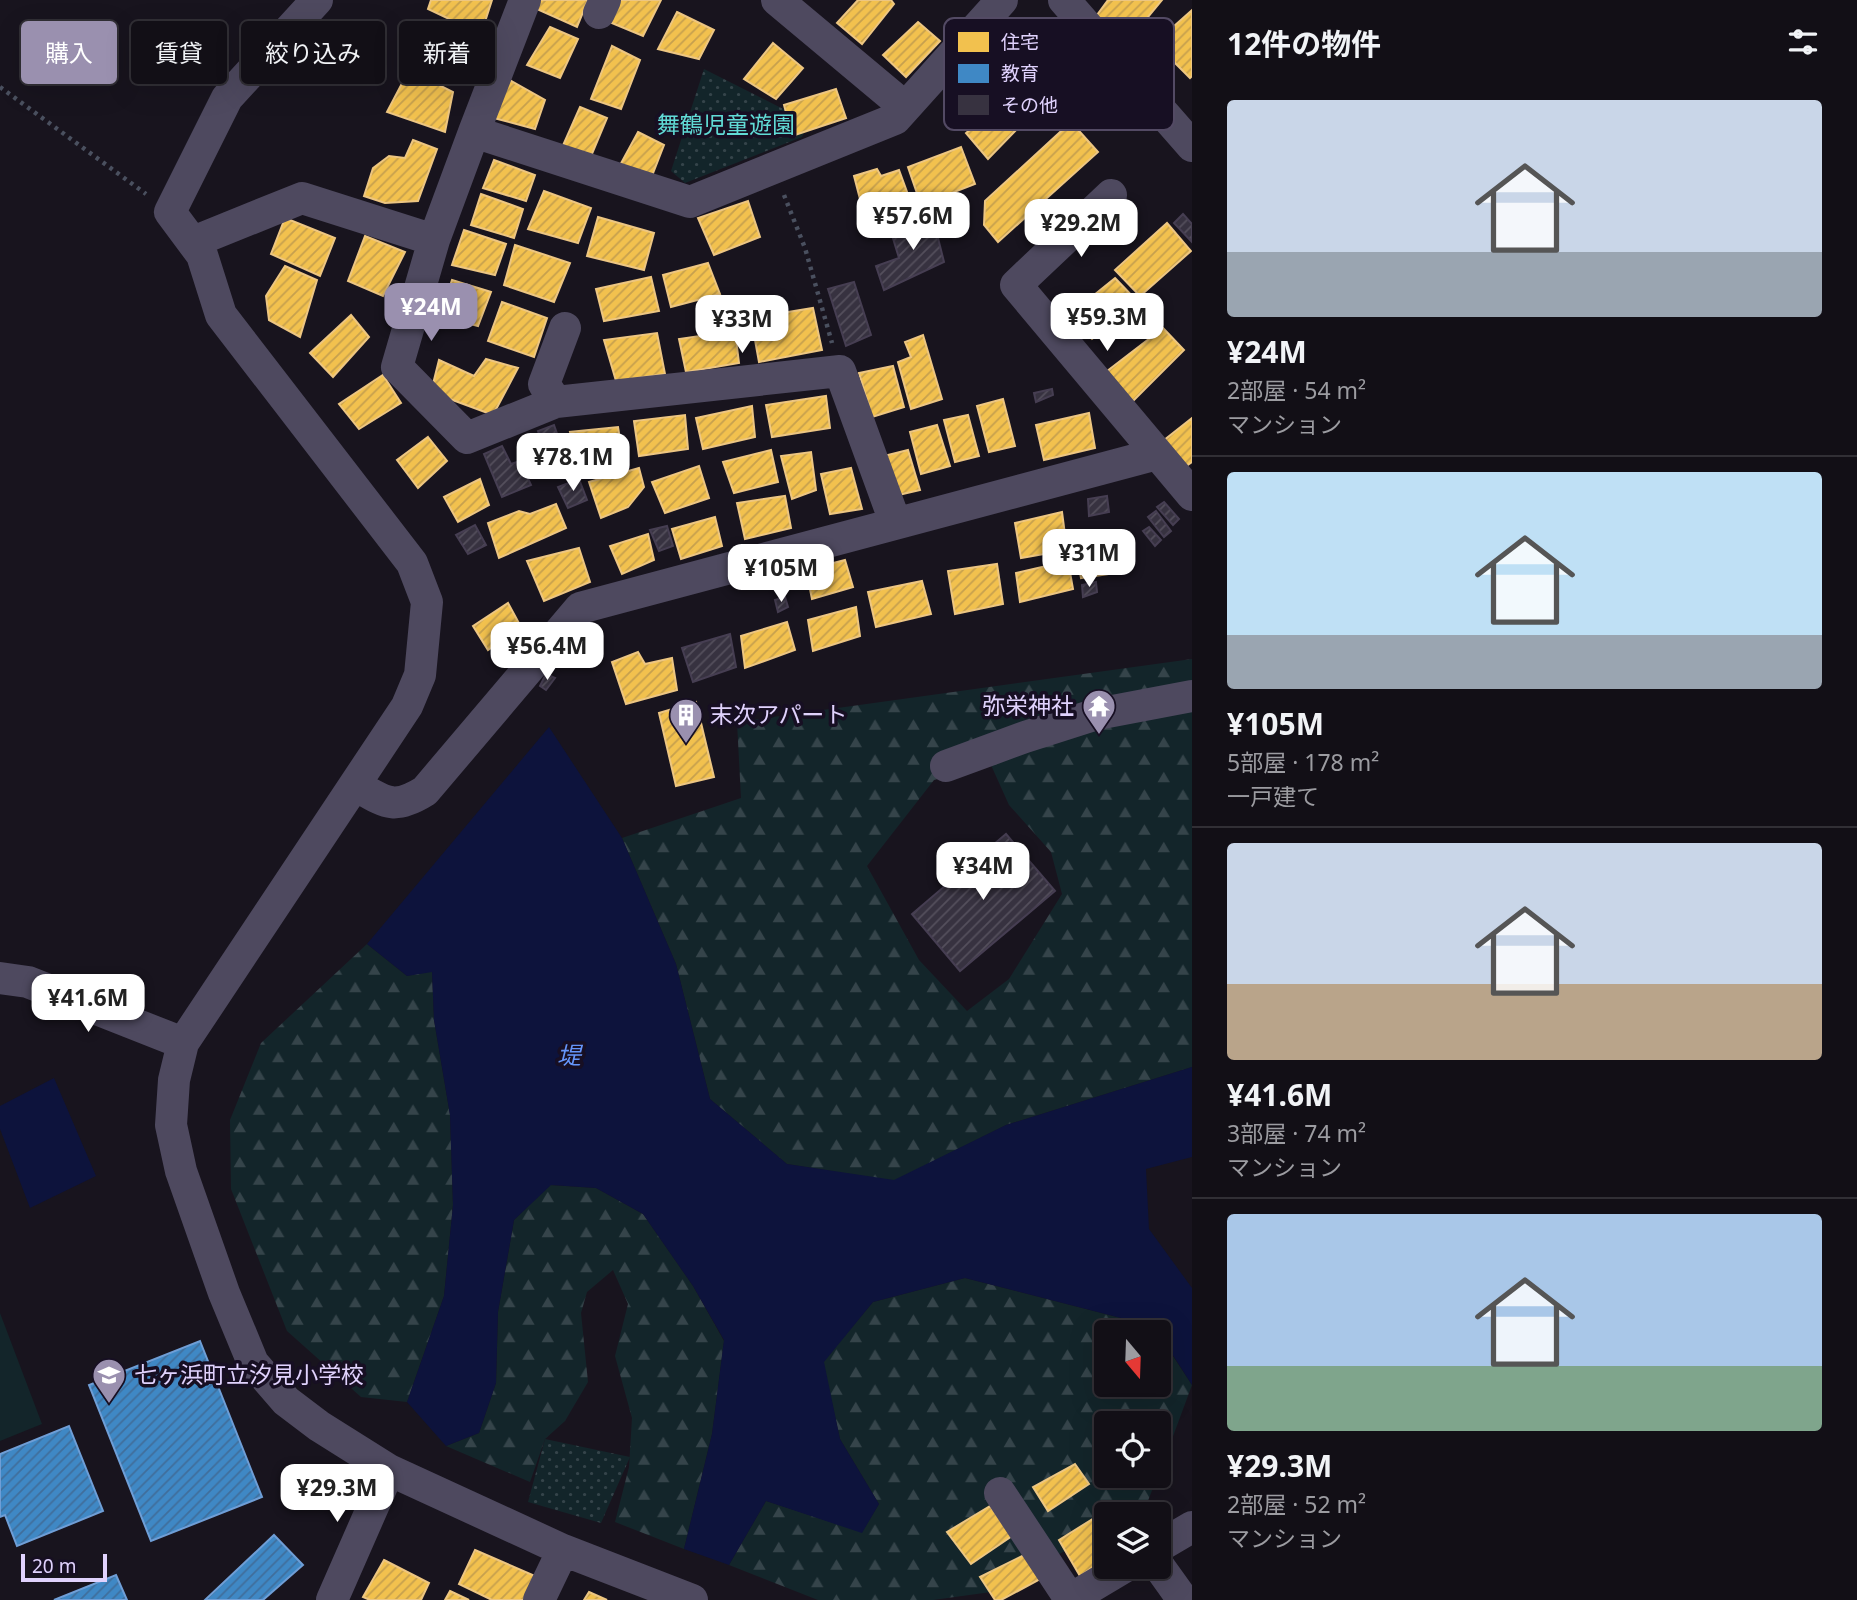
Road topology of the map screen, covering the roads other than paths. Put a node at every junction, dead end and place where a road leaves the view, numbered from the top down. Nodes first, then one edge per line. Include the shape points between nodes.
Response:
1 (317, 0) edge
2 (525, 0) edge
3 (777, 0) edge
4 (1002, 0) edge
5 (1075, 4) edge
6 (986, 18) edge
7 (1087, 18) edge
8 (944, 64) edge
9 (905, 107) junction
10 (1174, 124) edge
11 (474, 132) junction
12 (1192, 146) edge
13 (1111, 195) dead end
14 (433, 240) junction
15 (192, 242) junction
16 (565, 328) dead end
17 (556, 402) junction
18 (1157, 454) junction
19 (1192, 495) edge
20 (895, 522) junction
21 (1192, 696) edge
22 (946, 766) dead end
23 (355, 785) junction
24 (0, 978) edge
25 (183, 1043) junction
26 (389, 1470) junction
27 (1000, 1493) dead end
28 (1192, 1527) edge
29 (1171, 1539) edge
30 (563, 1550) junction
31 (1105, 1579) edge
32 (1168, 1579) edge
33 (332, 1600) edge
34 (539, 1600) edge
35 (692, 1600) edge
36 (1070, 1600) edge
37 (1183, 1600) edge

1 - 15 street via 227,98 170,212
2 - 11 street
3 - 9 street
4 - 6 street
5 - 7 street
8 - 9 street
9 - 11 street via 895,119 690,202
10 - 12 street
11 - 14 street
13 - 18 street via 1016,285
14 - 15 street via 302,198
14 - 17 street via 397,367 467,438
15 - 23 street via 202,255 221,315 412,563 427,602 419,675 407,706
16 - 17 street via 544,384
17 - 20 street via 840,370
18 - 19 street
18 - 20 street
20 - 23 street via 580,608 425,791 409,801 388,803
21 - 22 street via 1097,714
23 - 25 street
24 - 25 street via 28,982
25 - 26 street via 170,1125 224,1293 253,1363 286,1401
26 - 30 street
26 - 33 street
27 - 36 street
28 - 29 street
30 - 34 street
30 - 35 street
31 - 36 street
32 - 37 street

